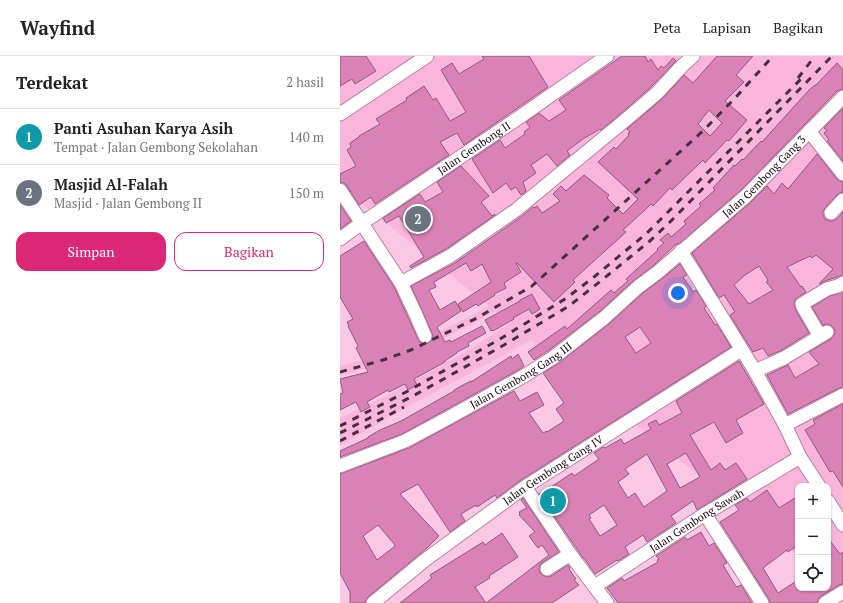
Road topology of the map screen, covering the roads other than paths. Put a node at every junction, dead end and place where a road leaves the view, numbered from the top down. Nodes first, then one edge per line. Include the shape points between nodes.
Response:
1 (427, 56) edge
2 (607, 56) edge
3 (693, 56) edge
4 (843, 97) edge
5 (340, 114) edge
6 (809, 131) junction
7 (842, 172) edge
8 (340, 190) edge
9 (843, 200) edge
10 (831, 213) dead end
11 (362, 223) junction
12 (340, 239) edge
13 (681, 251) junction
14 (400, 283) junction
15 (843, 283) edge
16 (425, 336) dead end
17 (741, 350) junction
18 (755, 371) junction
19 (843, 395) edge
20 (785, 425) junction
21 (800, 457) junction
22 (340, 466) edge
23 (816, 483) edge
24 (525, 487) junction
25 (831, 506) edge
26 (705, 514) junction
27 (843, 525) edge
28 (570, 554) junction
29 (547, 569) dead end
30 (595, 586) junction
31 (843, 592) edge
32 (373, 603) edge
33 (607, 603) edge
34 (762, 603) edge
35 (825, 603) edge

1 - 5 street
2 - 11 street, Jalan Gembong II
3 - 14 street via 657,93 516,210 450,256
4 - 6 street, Jalan Gembong Gang 3
6 - 7 street
6 - 13 street, Jalan Gembong Gang 3 via 746,196
8 - 11 street
9 - 10 street
11 - 12 street, Jalan Gembong II
11 - 14 street
13 - 17 street
13 - 22 street, Jalan Gembong Gang III via 604,318 554,357 524,376 404,441
14 - 16 street
15 - 18 street via 803,302 803,307 824,333 784,358
17 - 18 street
17 - 24 street, Jalan Gembong Gang IV
18 - 20 street
19 - 20 street
20 - 21 street
21 - 23 street
21 - 26 street, Jalan Gembong Sawah
24 - 28 street
24 - 32 street, Jalan Gembong Gang IV via 425,560
25 - 27 street
26 - 30 street, Jalan Gembong Sawah
26 - 34 street
28 - 29 street
28 - 30 street
30 - 33 street
31 - 35 street

